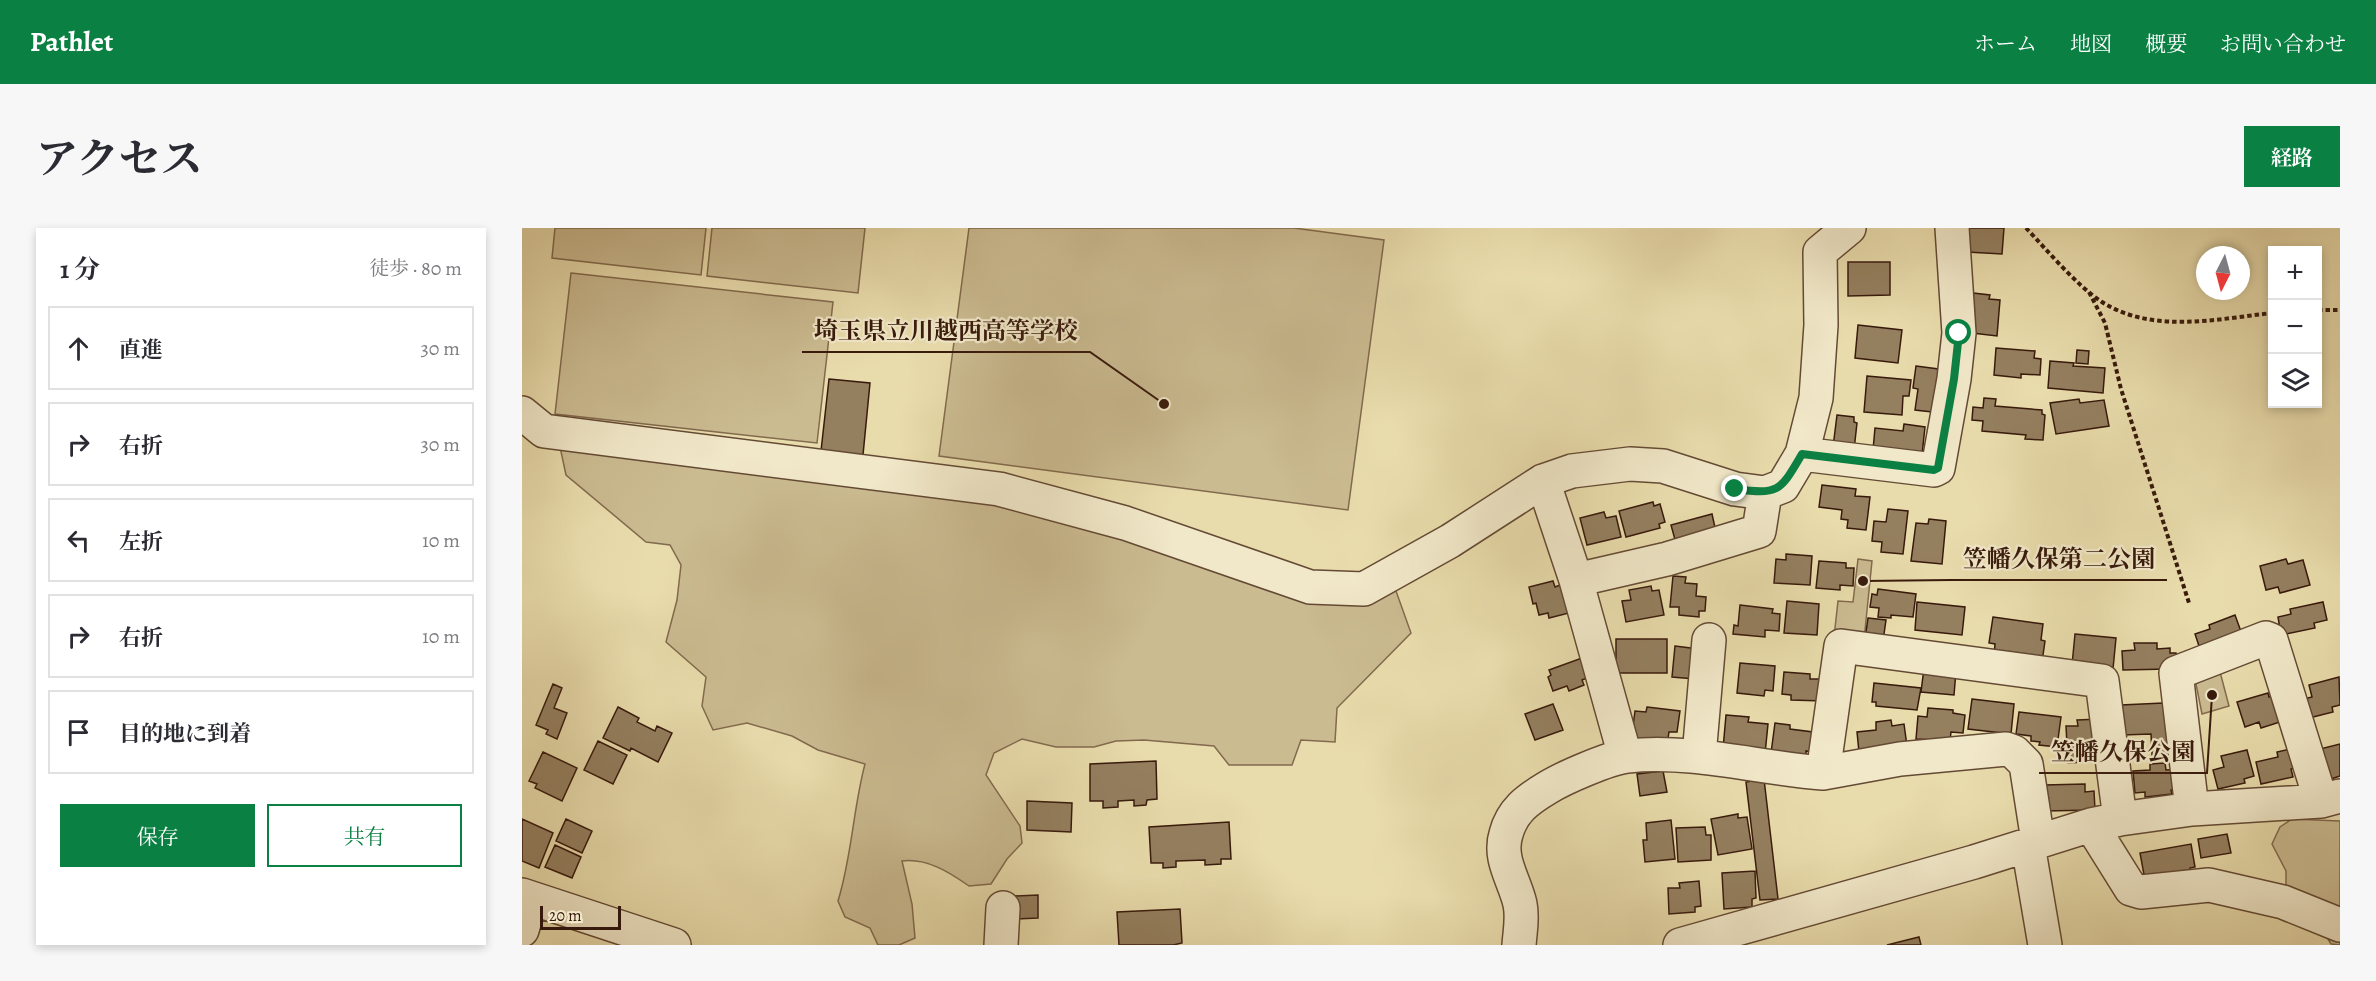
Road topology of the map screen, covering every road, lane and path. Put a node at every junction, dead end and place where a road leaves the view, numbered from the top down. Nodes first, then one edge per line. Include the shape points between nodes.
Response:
1 (1849, 228) edge
2 (1952, 228) edge
3 (2026, 228) edge
4 (1814, 240) edge
5 (2090, 292) junction
6 (2322, 310) edge
7 (2340, 310) edge
8 (2268, 313) edge
9 (522, 413) edge
10 (1802, 454) junction
11 (1543, 481) junction
12 (1765, 493) junction
13 (1576, 580) junction
14 (2189, 603) dead end
15 (1709, 640) dead end
16 (1625, 756) junction
17 (1699, 756) junction
18 (1823, 773) junction
19 (2330, 799) edge
20 (2192, 810) junction
21 (2105, 822) junction
22 (2033, 843) junction
23 (527, 897) edge
24 (1003, 908) dead end
25 (2327, 919) edge
26 (522, 930) edge
27 (621, 937) edge
28 (674, 945) edge
29 (1001, 945) edge
30 (1519, 945) edge
31 (1680, 945) edge
32 (2045, 945) edge
33 (2318, 945) edge

1 - 4 street
2 - 10 street via 1959,333 1938,468
3 - 5 path
4 - 10 street via 1821,325 1816,398
5 - 8 path via 2117,310 2150,320
5 - 14 path via 2104,323
6 - 7 path
9 - 11 street via 544,431 999,489 1125,523 1310,587 1364,589 1450,541
10 - 12 street via 1783,486
11 - 12 street via 1572,471 1630,464 1663,466 1735,489
11 - 13 street
12 - 13 street via 1759,531 1667,559
13 - 16 street
15 - 17 street
16 - 17 street
16 - 30 street via 1562,779 1524,802 1511,818 1503,855 1520,904
17 - 18 street
18 - 21 street via 1841,646 2102,681
18 - 22 street via 1900,759 2006,749 2026,764
19 - 20 street
19 - 20 street via 2271,640 2266,638 2176,673
20 - 21 street
21 - 22 street
21 - 25 street via 2131,889 2140,892 2209,885 2283,902
22 - 31 street
22 - 32 street
23 - 26 street
23 - 27 street
24 - 29 street
25 - 33 street
27 - 28 street

